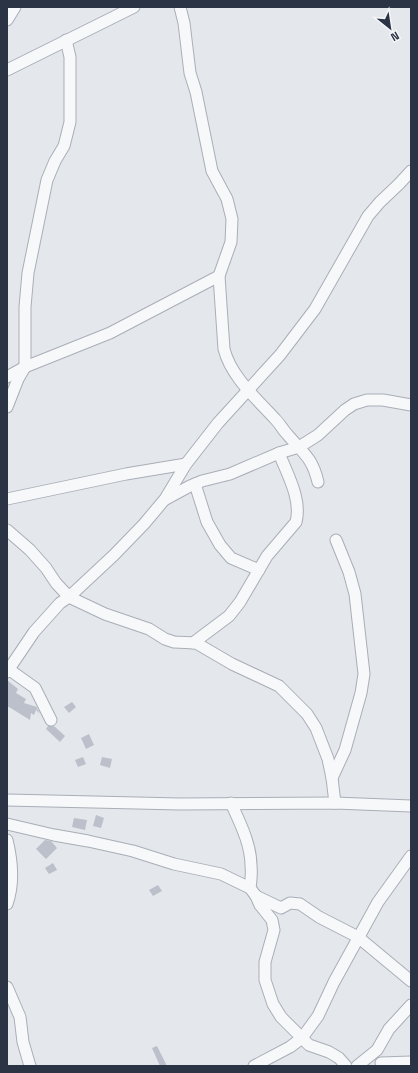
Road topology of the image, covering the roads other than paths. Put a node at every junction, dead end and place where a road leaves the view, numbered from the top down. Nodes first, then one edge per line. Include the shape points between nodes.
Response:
1 (15, 7) edge
2 (134, 7) edge
3 (180, 7) edge
4 (7, 20) edge
5 (66, 40) junction
6 (7, 70) edge
7 (411, 171) edge
8 (219, 276) junction
9 (25, 367) junction
10 (7, 377) edge
11 (249, 390) junction
12 (411, 405) edge
13 (7, 407) edge
14 (289, 437) junction
15 (299, 447) junction
16 (279, 453) junction
17 (186, 464) junction
18 (318, 482) dead end
19 (195, 484) junction
20 (7, 499) edge
21 (165, 499) junction
22 (7, 530) edge
23 (336, 540) dead end
24 (259, 570) junction
25 (69, 596) junction
26 (193, 643) junction
27 (8, 670) edge
28 (51, 720) dead end
29 (332, 778) junction
30 (7, 800) edge
31 (231, 803) junction
32 (335, 803) junction
33 (411, 806) edge
34 (7, 824) edge
35 (7, 840) edge
36 (411, 856) edge
37 (253, 892) junction
38 (7, 904) edge
39 (358, 937) junction
40 (411, 982) edge
41 (7, 987) edge
42 (411, 1005) edge
43 (302, 1038) junction
44 (411, 1062) edge
45 (360, 1063) edge
46 (386, 1064) edge
47 (30, 1066) edge
48 (254, 1066) edge
49 (346, 1066) edge

1 - 4 street
2 - 5 street
3 - 8 street via 190,72 212,171 227,199 232,219 231,242
5 - 6 street
5 - 9 street via 70,57 70,122 64,146 47,180 28,272
7 - 11 street via 368,216 315,309
8 - 9 street via 110,333
8 - 11 street via 224,349 227,359
9 - 10 street
9 - 13 street
11 - 14 street
11 - 17 street via 218,422
12 - 15 street via 383,400 367,400 354,404 318,435
14 - 15 street
14 - 16 street
15 - 16 street
15 - 18 street via 305,452
16 - 19 street via 230,474
16 - 24 street via 296,498 296,522 267,556
17 - 20 street
17 - 21 street
19 - 21 street
19 - 24 street via 207,522 220,545 231,558
21 - 25 street via 144,524
22 - 25 street via 30,550
23 - 29 street via 355,594 364,674 345,750
24 - 26 street via 229,616
25 - 26 street via 105,614 149,629 165,639
25 - 27 street via 34,632
26 - 29 street via 279,686 307,714 316,728
27 - 28 street via 36,688
29 - 32 street
30 - 31 street
31 - 32 street
31 - 37 street via 242,825 249,850
32 - 33 street
34 - 37 street via 133,851 174,864 221,874
35 - 38 street via 11,880
36 - 39 street via 378,902
37 - 39 street via 281,908 290,903 300,904
37 - 43 street via 272,920 274,930 265,962 265,980 273,1004 281,1017
39 - 40 street
39 - 43 street via 318,1016
41 - 47 street via 20,1017
42 - 45 street via 389,1029 377,1050
43 - 48 street
43 - 49 street via 309,1045 339,1058
44 - 46 street
45 - 46 street

